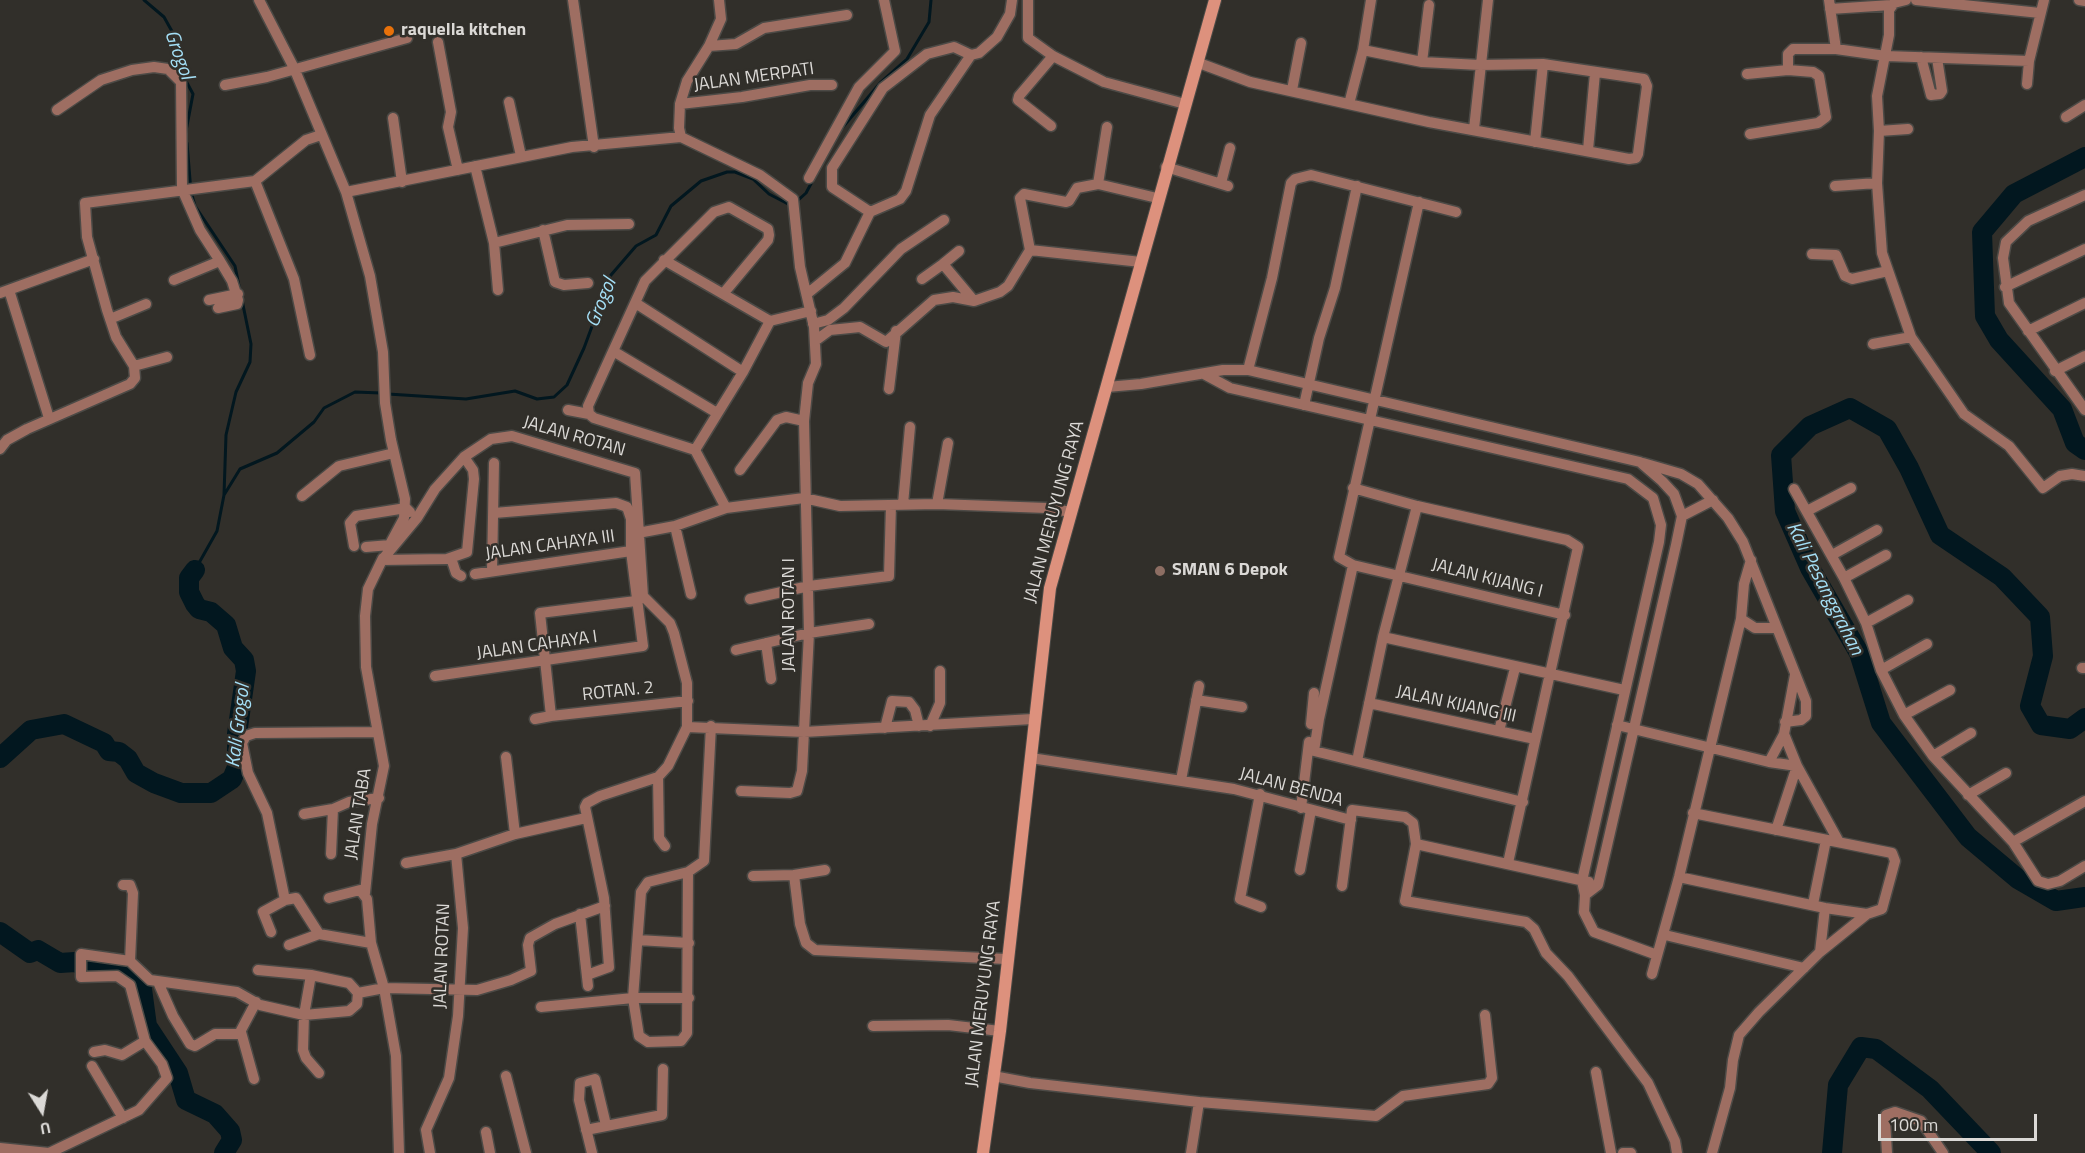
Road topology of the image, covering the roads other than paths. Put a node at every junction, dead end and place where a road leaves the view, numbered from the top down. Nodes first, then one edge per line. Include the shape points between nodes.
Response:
1 (258, 0) edge
2 (573, 0) edge
3 (718, 0) edge
4 (884, 0) edge
5 (1012, 0) edge
6 (1028, 0) edge
7 (1215, 0) edge
8 (1371, 0) edge
9 (1488, 0) edge
10 (1906, 0) edge
11 (1916, 0) edge
12 (2044, 0) edge
13 (2079, 0) edge
14 (2085, 1) edge
15 (1829, 4) edge
16 (1429, 5) dead end
17 (1891, 5) junction
18 (2040, 13) junction
19 (847, 15) dead end
20 (407, 38) dead end
21 (438, 42) dead end
22 (1301, 43) dead end
23 (709, 46) junction
24 (1836, 49) junction
25 (1363, 50) junction
26 (971, 55) junction
27 (1053, 56) junction
28 (1886, 56) junction
29 (905, 57) junction
30 (1921, 57) junction
31 (1937, 58) junction
32 (2029, 61) junction
33 (1422, 62) junction
34 (1198, 63) junction
35 (1543, 64) junction
36 (1480, 65) junction
37 (294, 68) junction
38 (1788, 70) junction
39 (1594, 73) junction
40 (1747, 75) dead end
41 (2027, 84) dead end
42 (225, 85) dead end
43 (832, 85) dead end
44 (1292, 90) junction
45 (509, 102) dead end
46 (680, 104) junction
47 (1185, 104) junction
48 (1349, 104) junction
49 (2085, 105) edge
50 (57, 110) dead end
51 (2066, 117) dead end
52 (393, 118) dead end
53 (1051, 126) dead end
54 (1107, 127) dead end
55 (1474, 129) junction
56 (1908, 129) dead end
57 (1879, 131) junction
58 (1750, 134) dead end
59 (321, 135) junction
60 (681, 138) junction
61 (1535, 142) junction
62 (594, 147) junction
63 (1230, 148) dead end
64 (1588, 150) junction
65 (521, 156) junction
66 (475, 166) junction
67 (1166, 167) junction
68 (458, 170) junction
69 (809, 178) dead end
70 (255, 181) junction
71 (402, 182) junction
72 (1877, 183) junction
73 (1098, 184) junction
74 (1357, 186) junction
75 (1835, 186) dead end
76 (189, 188) junction
77 (346, 192) junction
78 (1157, 198) junction
79 (2084, 200) edge
80 (1419, 202) junction
81 (870, 212) junction
82 (1456, 212) dead end
83 (944, 220) dead end
84 (629, 224) dead end
85 (543, 230) junction
86 (494, 243) junction
87 (2085, 249) edge
88 (1030, 250) junction
89 (959, 252) dead end
90 (1812, 254) dead end
91 (94, 259) junction
92 (664, 260) junction
93 (220, 261) junction
94 (1141, 262) junction
95 (943, 264) junction
96 (1888, 271) junction
97 (922, 279) dead end
98 (174, 280) dead end
99 (588, 283) dead end
100 (2005, 287) junction
101 (498, 290) dead end
102 (4, 291) edge
103 (1000, 292) junction
104 (723, 294) junction
105 (807, 294) junction
106 (1015, 294) dead end
107 (974, 301) junction
108 (2085, 303) edge
109 (146, 304) dead end
110 (214, 304) dead end
111 (637, 304) junction
112 (811, 311) junction
113 (108, 315) junction
114 (770, 321) junction
115 (896, 331) junction
116 (2028, 331) junction
117 (814, 333) junction
118 (1911, 337) junction
119 (1873, 344) dead end
120 (613, 351) junction
121 (310, 355) dead end
122 (2085, 356) edge
123 (167, 357) dead end
124 (134, 366) junction
125 (1248, 370) junction
126 (2055, 370) junction
127 (743, 372) junction
128 (1204, 374) junction
129 (1309, 383) junction
130 (1107, 387) junction
131 (889, 389) dead end
132 (1375, 400) junction
133 (1304, 405) junction
134 (568, 410) dead end
135 (2085, 410) edge
136 (717, 413) junction
137 (589, 414) junction
138 (49, 418) junction
139 (1370, 418) junction
140 (804, 422) junction
141 (910, 427) dead end
142 (948, 443) dead end
143 (0, 449) edge
144 (695, 450) junction
145 (394, 453) junction
146 (464, 456) junction
147 (1640, 462) junction
148 (494, 464) dead end
149 (740, 470) dead end
150 (2085, 476) edge
151 (1353, 488) junction
152 (1851, 488) dead end
153 (1794, 489) dead end
154 (1674, 494) junction
155 (302, 496) dead end
156 (804, 498) junction
157 (1713, 500) junction
158 (903, 504) junction
159 (937, 504) junction
160 (891, 505) junction
161 (1657, 505) junction
162 (1417, 506) junction
163 (406, 508) junction
164 (726, 508) junction
165 (1807, 511) junction
166 (1071, 512) junction
167 (494, 513) junction
168 (1682, 516) junction
169 (417, 518) junction
170 (675, 526) junction
171 (1877, 530) dead end
172 (638, 533) junction
173 (390, 545) junction
174 (631, 551) junction
175 (1832, 555) junction
176 (1886, 555) dead end
177 (451, 558) junction
178 (382, 560) junction
179 (1751, 560) junction
180 (1353, 565) junction
181 (492, 571) junction
182 (475, 574) dead end
183 (1400, 574) junction
184 (461, 576) dead end
185 (1844, 578) junction
186 (808, 586) junction
187 (691, 594) dead end
188 (750, 599) dead end
189 (1908, 600) dead end
190 (636, 601) junction
191 (1565, 615) junction
192 (1741, 619) junction
193 (1866, 623) junction
194 (869, 624) dead end
195 (1776, 628) junction
196 (809, 633) junction
197 (1383, 637) junction
198 (766, 643) junction
199 (1927, 644) dead end
200 (736, 650) dead end
201 (544, 662) junction
202 (1515, 668) junction
203 (1881, 670) junction
204 (940, 671) dead end
205 (1551, 675) junction
206 (1795, 675) junction
207 (435, 676) dead end
208 (771, 679) dead end
209 (1198, 686) dead end
210 (1624, 690) junction
211 (1950, 690) dead end
212 (1314, 693) dead end
213 (1196, 700) junction
214 (688, 701) junction
215 (1369, 703) junction
216 (1242, 708) dead end
217 (1904, 715) junction
218 (551, 716) junction
219 (535, 719) dead end
220 (1033, 719) junction
221 (1617, 725) junction
222 (711, 726) junction
223 (924, 726) junction
224 (687, 727) junction
225 (885, 728) junction
226 (1784, 728) junction
227 (1634, 729) junction
228 (1499, 731) junction
229 (804, 732) junction
230 (1971, 733) dead end
231 (380, 736) junction
232 (1535, 739) junction
233 (1710, 748) junction
234 (1933, 756) junction
235 (506, 757) dead end
236 (1031, 758) junction
237 (1357, 761) junction
238 (1769, 762) junction
239 (1797, 766) junction
240 (2006, 773) dead end
241 (658, 777) junction
242 (1181, 780) junction
243 (741, 791) dead end
244 (1260, 794) junction
245 (1968, 795) junction
246 (379, 798) junction
247 (2085, 801) edge
248 (1523, 802) junction
249 (333, 809) junction
250 (1306, 809) junction
251 (1693, 813) junction
252 (304, 814) dead end
253 (586, 818) junction
254 (1351, 820) junction
255 (1776, 830) junction
256 (514, 834) junction
257 (1826, 840) junction
258 (1839, 842) junction
259 (2013, 842) junction
260 (1416, 844) junction
261 (665, 846) dead end
262 (331, 854) dead end
263 (456, 854) junction
264 (406, 863) dead end
265 (1508, 863) junction
266 (2085, 866) edge
267 (825, 870) dead end
268 (1300, 870) dead end
269 (688, 872) junction
270 (794, 875) junction
271 (753, 876) dead end
272 (1679, 877) junction
273 (1582, 881) junction
274 (123, 885) dead end
275 (1598, 885) junction
276 (1342, 886) dead end
277 (365, 893) junction
278 (1585, 895) junction
279 (329, 898) dead end
280 (285, 900) junction
281 (1813, 904) junction
282 (605, 906) junction
283 (1260, 907) dead end
284 (1824, 908) junction
285 (580, 914) junction
286 (1867, 914) junction
287 (271, 932) dead end
288 (319, 934) junction
289 (1665, 935) junction
290 (638, 940) junction
291 (371, 943) junction
292 (689, 943) junction
293 (290, 945) dead end
294 (1820, 952) junction
295 (1657, 955) junction
296 (1006, 959) junction
297 (130, 961) junction
298 (1804, 968) junction
299 (258, 970) dead end
300 (1652, 974) dead end
301 (311, 975) junction
302 (144, 984) junction
303 (384, 988) junction
304 (458, 990) junction
305 (358, 993) junction
306 (633, 998) junction
307 (689, 998) junction
308 (256, 1002) junction
309 (542, 1007) dead end
310 (304, 1015) junction
311 (1485, 1015) dead end
312 (873, 1026) dead end
313 (1000, 1031) junction
314 (241, 1032) junction
315 (145, 1041) junction
316 (94, 1052) dead end
317 (92, 1066) dead end
318 (663, 1069) dead end
319 (1596, 1072) dead end
320 (319, 1073) dead end
321 (506, 1076) dead end
322 (993, 1076) junction
323 (254, 1079) dead end
324 (1199, 1102) junction
325 (123, 1118) junction
326 (606, 1125) junction
327 (586, 1130) junction
328 (486, 1132) dead end
329 (0, 1148) edge
330 (1631, 1152) edge
331 (49, 1153) edge
332 (399, 1153) edge
333 (430, 1153) edge
334 (490, 1153) edge
335 (526, 1153) edge
336 (592, 1153) edge
337 (983, 1153) edge
338 (1191, 1153) edge
339 (1611, 1153) edge
340 (1623, 1153) edge
341 (1677, 1153) edge
342 (1713, 1153) edge
343 (1887, 1153) edge
344 (1943, 1153) edge

1 - 37 street
2 - 62 street
3 - 23 street via 721,20
4 - 29 street
5 - 26 street via 1010,14 998,37
6 - 27 street via 1028,38
7 - 34 main road, JALAN MERUYUNG RAYA
8 - 25 street
9 - 36 street
10 - 17 street
11 - 18 street
12 - 18 street
13 - 14 street
15 - 17 street
15 - 24 street
16 - 33 street
17 - 28 street
18 - 32 street
19 - 23 street via 764,28 736,44
20 - 37 street
21 - 68 street via 451,112 448,127
22 - 44 street
23 - 46 street via 687,81
24 - 28 street
24 - 38 street via 1793,50 1788,54
25 - 33 street
25 - 48 street
26 - 29 street via 954,47
26 - 81 street via 930,115 906,191 900,199
27 - 47 street via 1104,82
27 - 53 street via 1018,100
28 - 30 street
28 - 57 street via 1877,96
29 - 69 street via 859,87
29 - 81 street via 832,168 832,187
30 - 31 street
30 - 31 street via 1931,95 1942,91
31 - 32 street
32 - 41 street
33 - 36 street
34 - 44 street via 1240,79
34 - 47 main road, JALAN MERUYUNG RAYA
35 - 36 street
35 - 39 street
35 - 61 street
36 - 55 street
37 - 42 street
37 - 59 street
38 - 40 street
38 - 58 street via 1819,76 1826,117 1818,123
39 - 64 street
39 - 64 street via 1644,79 1647,86 1636,158
43 - 46 street, JALAN MERPATI
44 - 48 street
45 - 65 street
46 - 60 street
47 - 67 main road, JALAN MERUYUNG RAYA
48 - 55 street
49 - 51 street
50 - 76 street via 101,80 132,70 168,69 181,82
52 - 71 street
54 - 73 street
55 - 61 street
56 - 57 street
57 - 72 street
59 - 70 street via 306,140
59 - 77 street
60 - 62 street
60 - 105 street, JALAN ROTAN I via 760,175 788,194 794,208
61 - 64 street
62 - 65 street
63 - 67 street via 1225,185
65 - 66 street
66 - 68 street
66 - 86 street
67 - 78 main road, JALAN MERUYUNG RAYA
68 - 71 street
70 - 76 street
70 - 121 street via 297,288
71 - 77 street
72 - 75 street
72 - 96 street via 1879,234
73 - 78 street
73 - 88 street via 1077,188 1066,202 1022,195
74 - 80 street
74 - 125 street via 1311,175 1291,183
74 - 129 street
76 - 91 street via 85,203
76 - 93 street via 200,230
77 - 145 street via 370,276
78 - 94 main road, JALAN MERUYUNG RAYA
79 - 100 street via 2028,221 2014,232 2004,252
80 - 82 street
80 - 132 street
81 - 105 street via 845,262
83 - 117 street via 901,249
84 - 85 street via 576,224
85 - 86 street
85 - 99 street via 555,282
86 - 101 street
87 - 100 street
88 - 94 street
88 - 103 street via 1008,286
89 - 95 street
90 - 96 street via 1836,255 1845,276 1852,279
91 - 102 street
91 - 113 street
92 - 104 street
92 - 104 street via 723,208 729,207 768,229 768,240
92 - 111 street via 645,281
93 - 98 street
93 - 110 street via 238,294
94 - 130 main road, JALAN MERUYUNG RAYA
95 - 97 street
95 - 107 street
96 - 118 street
100 - 116 street via 2009,303
102 - 138 street
103 - 106 street
103 - 107 street
104 - 114 street
105 - 112 street, JALAN ROTAN I
107 - 115 street via 954,297 934,300
108 - 116 street
109 - 113 street
111 - 120 street
111 - 127 street
112 - 114 street
112 - 117 street, JALAN ROTAN I
113 - 124 street
114 - 127 street
115 - 117 street via 886,342 860,327
115 - 131 street
116 - 126 street
117 - 140 street, JALAN ROTAN I via 816,364 808,383
118 - 119 street
118 - 150 street via 1964,414 2009,446 2043,488 2060,476
120 - 136 street
120 - 137 street via 588,406
122 - 126 street
123 - 124 street
124 - 138 street via 135,378 130,384
125 - 128 street
125 - 129 street
126 - 135 street
127 - 136 street
128 - 130 street
128 - 133 street via 1230,388
129 - 132 street
129 - 133 street
130 - 166 main road, JALAN MERUYUNG RAYA
132 - 139 street
132 - 147 street
133 - 139 street
134 - 137 street
136 - 144 street
137 - 144 street
138 - 143 street via 7,440
139 - 151 street
139 - 161 street via 1628,479 1647,492
140 - 149 street via 786,417 777,420
140 - 156 street, JALAN ROTAN I
141 - 158 street
142 - 159 street
144 - 164 street
145 - 155 street via 339,466
145 - 163 street
146 - 169 street, JALAN ROTAN via 435,489
146 - 172 street, JALAN ROTAN via 491,439 512,436 631,470 637,483
146 - 177 street via 474,479 469,548
147 - 154 street
147 - 157 street via 1681,474
148 - 167 street
151 - 162 street
151 - 180 street via 1339,551 1343,561
152 - 165 street
153 - 165 street
154 - 161 street
154 - 168 street
156 - 160 street via 840,506
156 - 164 street
156 - 186 street, JALAN ROTAN I
157 - 168 street
157 - 179 street
158 - 159 street
158 - 160 street
159 - 166 street via 1047,507
160 - 186 street via 889,576
161 - 210 street via 1659,542
162 - 183 street
162 - 191 street via 1576,544 1579,550
163 - 169 street
163 - 173 street
163 - 173 street via 352,518 360,546
164 - 170 street
165 - 175 street
166 - 220 main road, JALAN MERUYUNG RAYA via 1050,588
167 - 174 street via 616,503 627,507 631,519
167 - 181 street
168 - 227 street
169 - 178 street, JALAN ROTAN
170 - 172 street
170 - 187 street
171 - 175 street
172 - 214 street, JALAN ROTAN via 643,596 670,623 687,683
173 - 178 street
174 - 181 street, JALAN CAHAYA III
174 - 190 street
175 - 185 street
176 - 185 street
177 - 178 street
177 - 184 street
178 - 231 street, JALAN ROTAN via 368,589 365,616 366,668
179 - 192 street
179 - 195 street
180 - 183 street, JALAN KIJANG I
180 - 237 street via 1314,751
181 - 182 street, JALAN CAHAYA III
183 - 191 street, JALAN KIJANG I
183 - 197 street
185 - 193 street
186 - 188 street
186 - 196 street, JALAN ROTAN I
189 - 193 street
190 - 201 street, JALAN CAHAYA I via 643,646
190 - 201 street via 540,613
191 - 205 street
192 - 195 street via 1755,628
192 - 233 street
193 - 203 street
194 - 196 street
195 - 206 street
196 - 198 street
196 - 229 street, JALAN ROTAN I
197 - 202 street
197 - 215 street
198 - 200 street
198 - 208 street
199 - 203 street
201 - 207 street, JALAN CAHAYA I
201 - 218 street
202 - 205 street
202 - 228 street
203 - 217 street
204 - 223 street via 940,703
205 - 210 street
205 - 232 street
206 - 226 street
206 - 226 street via 1806,701 1806,716
209 - 213 street
210 - 221 street
211 - 217 street
212 - 250 street
213 - 216 street
213 - 242 street
214 - 218 street, ROTAN. 2
214 - 224 street, JALAN ROTAN
215 - 228 street, JALAN KIJANG III
215 - 237 street
217 - 234 street
218 - 219 street, ROTAN. 2
220 - 223 street
220 - 236 main road, JALAN MERUYUNG RAYA
221 - 227 street
221 - 273 street
222 - 224 street
222 - 229 street
222 - 269 street via 704,861
223 - 225 street
223 - 225 street via 909,702 892,700
224 - 241 street via 668,766
225 - 229 street
226 - 238 street
226 - 239 street
227 - 233 street
227 - 275 street
228 - 232 street, JALAN KIJANG III
229 - 243 street, JALAN ROTAN I via 797,791
230 - 234 street
231 - 246 street, JALAN TABA via 384,766
231 - 280 street via 246,736 242,743 248,773 261,797 271,830
232 - 248 street
233 - 238 street
233 - 251 street
234 - 245 street
235 - 256 street
236 - 242 street, JALAN BENDA
236 - 296 main road, JALAN MERUYUNG RAYA
237 - 248 street
238 - 239 street
239 - 255 street
239 - 258 street
240 - 245 street
241 - 253 street via 587,803
241 - 261 street via 659,838
242 - 244 street, JALAN BENDA
244 - 250 street, JALAN BENDA
244 - 283 street via 1240,899
245 - 259 street
246 - 249 street via 349,802
246 - 277 street, JALAN TABA
247 - 259 street
248 - 265 street
249 - 252 street
249 - 262 street
250 - 254 street, JALAN BENDA
250 - 268 street
251 - 255 street
251 - 272 street
253 - 256 street
253 - 282 street
254 - 260 street, JALAN BENDA via 1353,810 1405,817 1413,823
254 - 276 street
255 - 257 street
256 - 263 street
257 - 258 street
257 - 281 street
258 - 286 street via 1895,856 1882,909
259 - 266 street via 2038,881 2060,881
260 - 265 street
260 - 341 street via 1405,901 1526,922 1534,929 1546,953 1568,976 1648,1083
263 - 264 street
263 - 304 street, JALAN ROTAN via 463,928
265 - 273 street
267 - 270 street
269 - 290 street via 648,882 643,887
269 - 292 street
270 - 271 street
270 - 296 street via 800,924 806,943 815,950
272 - 281 street
272 - 289 street
273 - 275 street
273 - 278 street
274 - 297 street via 130,885 133,893
275 - 278 street
277 - 279 street via 355,890
277 - 291 street, JALAN TABA
278 - 295 street via 1584,912 1593,932
280 - 287 street via 263,912
280 - 288 street via 298,900
281 - 284 street
282 - 285 street
282 - 285 street via 609,967 588,981
284 - 286 street
284 - 294 street
285 - 304 street via 530,938 530,972 481,990
286 - 294 street
288 - 291 street
288 - 293 street
289 - 295 street
289 - 298 street
290 - 292 street
290 - 306 street
291 - 303 street, JALAN TABA
292 - 307 street
294 - 298 street
295 - 300 street
296 - 313 main road, JALAN MERUYUNG RAYA
297 - 302 street
297 - 302 street via 83,954 80,973 83,978 117,976 130,985
298 - 342 street via 1739,1035
299 - 301 street
301 - 305 street via 349,983
301 - 310 street
302 - 308 street via 237,992
302 - 314 street via 173,1016 192,1046 215,1034
302 - 315 street
303 - 304 street
303 - 305 street
303 - 332 street, JALAN TABA via 396,1056
304 - 333 street, JALAN ROTAN via 449,1078 426,1130
305 - 310 street via 352,1010
306 - 307 street
306 - 307 street via 639,1036 648,1042 686,1038
306 - 309 street
308 - 310 street
308 - 314 street
310 - 320 street via 304,1054
311 - 324 street via 1492,1078 1481,1087 1403,1096 1376,1116 1366,1118 1343,1112
312 - 313 street via 948,1025
313 - 322 main road, JALAN MERUYUNG RAYA
314 - 323 street
315 - 316 street via 122,1056 105,1050
315 - 325 street via 167,1078 139,1110
317 - 325 street
318 - 326 street via 662,1115
319 - 339 street
321 - 335 street
322 - 324 street
322 - 337 main road, JALAN MERUYUNG RAYA
324 - 338 street
325 - 331 street
326 - 327 street
326 - 327 street via 593,1078 578,1087
327 - 336 street
328 - 334 street
329 - 331 street
330 - 340 street
343 - 344 street via 1885,1119 1895,1112 1921,1121

